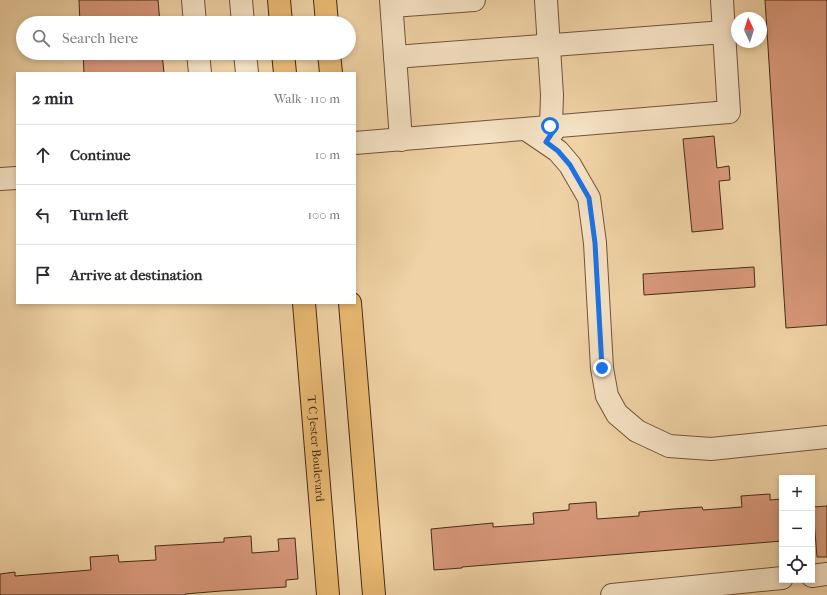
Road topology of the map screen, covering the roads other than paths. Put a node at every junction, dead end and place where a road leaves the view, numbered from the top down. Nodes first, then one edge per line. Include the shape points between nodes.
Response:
1 (193, 0) edge
2 (241, 0) edge
3 (279, 0) edge
4 (324, 0) edge
5 (474, 0) edge
6 (546, 0) edge
7 (722, 0) edge
8 (392, 3) edge
9 (194, 16) edge
10 (242, 16) edge
11 (280, 16) edge
12 (325, 16) edge
13 (724, 32) junction
14 (549, 46) junction
15 (395, 57) junction
16 (199, 60) edge
17 (246, 60) edge
18 (284, 60) edge
19 (330, 60) edge
20 (200, 72) edge
21 (247, 72) edge
22 (285, 72) edge
23 (331, 72) edge
24 (551, 135) junction
25 (401, 140) junction
26 (356, 143) edge
27 (16, 178) edge
28 (0, 180) edge
29 (304, 304) edge
30 (350, 304) edge
31 (827, 437) edge
32 (827, 574) edge
33 (815, 576) edge
34 (779, 578) edge
35 (328, 595) edge
36 (374, 595) edge
37 (612, 595) edge

1 - 9 street
2 - 10 street
3 - 11 main road
4 - 12 main road
5 - 8 street
6 - 14 street
7 - 13 street
8 - 15 street
13 - 14 street
13 - 24 street via 730,112
14 - 15 street
14 - 24 street
15 - 25 street
16 - 20 street
17 - 21 street
18 - 22 main road
19 - 23 main road
24 - 25 street via 527,130
24 - 31 street via 558,151 570,165 589,198 595,243 602,368 607,396 617,414 637,431 669,446 711,449
25 - 26 street
27 - 28 street
29 - 35 main road, T C Jester Boulevard
30 - 36 main road
32 - 33 street
34 - 37 street

